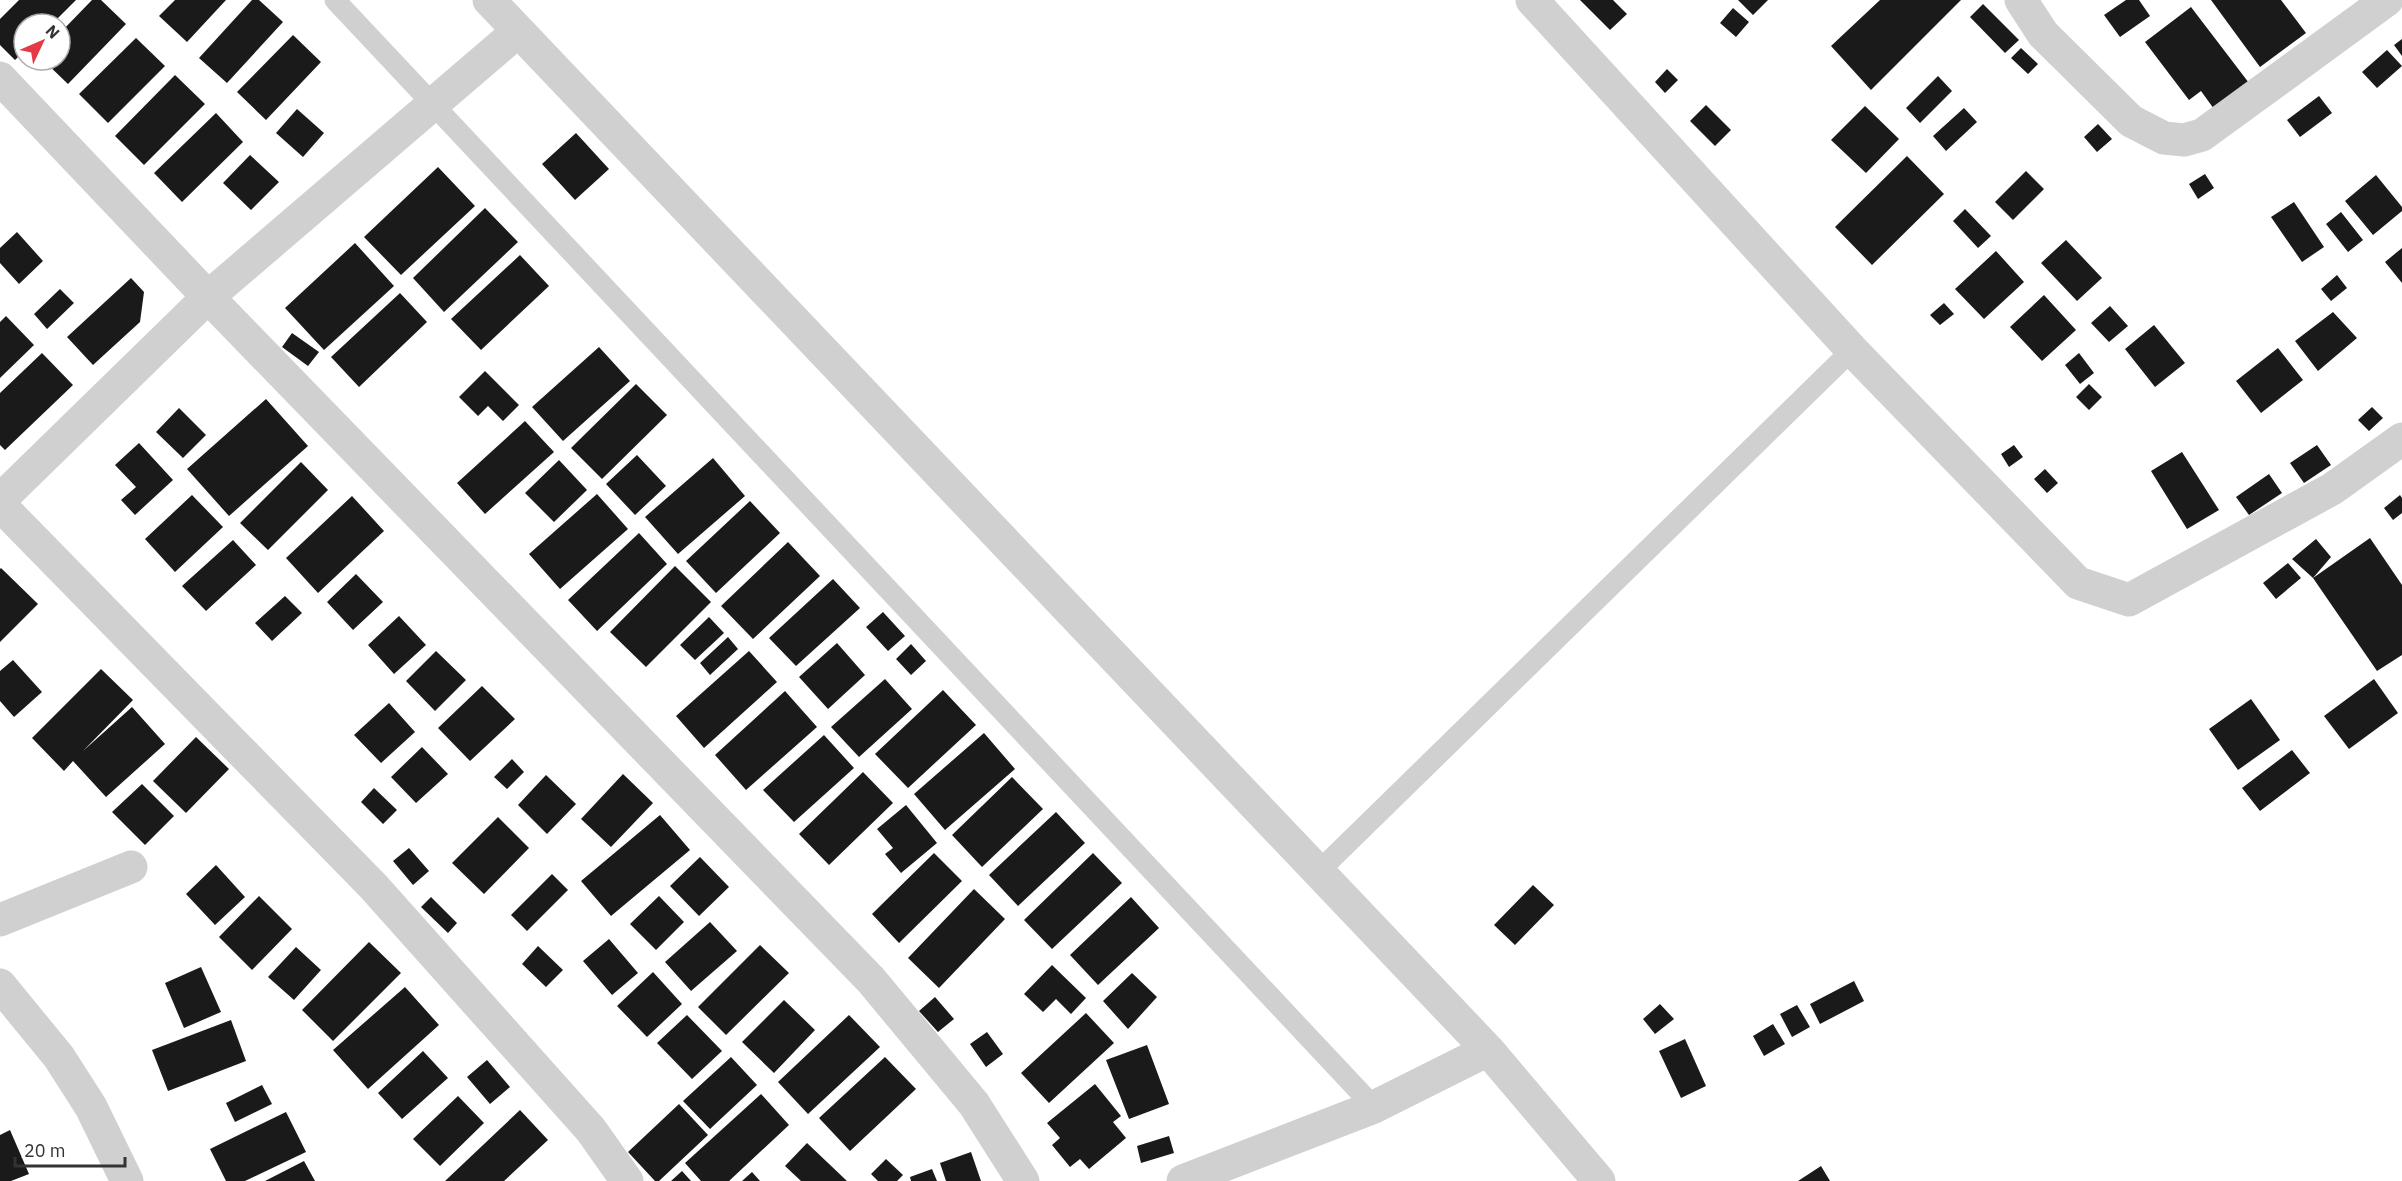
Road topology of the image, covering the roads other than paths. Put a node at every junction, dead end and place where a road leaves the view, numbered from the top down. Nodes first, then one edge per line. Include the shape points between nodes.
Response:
1 (335, 0) edge
2 (489, 0) edge
3 (1532, 0) edge
4 (2021, 0) edge
5 (2387, 0) edge
6 (517, 32) junction
7 (0, 78) edge
8 (431, 103) junction
9 (208, 297) junction
10 (1852, 350) junction
11 (2402, 439) edge
12 (0, 500) edge
13 (0, 506) edge
14 (131, 867) dead end
15 (1318, 872) junction
16 (0, 920) edge
17 (0, 985) edge
18 (1488, 1050) junction
19 (1374, 1107) junction
20 (1596, 1180) edge
21 (127, 1181) edge
22 (627, 1181) edge
23 (1023, 1181) edge
24 (1183, 1181) edge

1 - 8 lane
2 - 6 street
3 - 10 street
4 - 5 street via 2043,34 2131,121 2164,138 2184,140 2202,135
6 - 8 street
6 - 15 street
7 - 9 street
8 - 9 street
8 - 19 lane
9 - 12 street
9 - 23 street via 871,980 974,1104
10 - 11 street via 2078,584 2129,600 2332,489
10 - 15 lane
13 - 22 street via 373,886 591,1130
14 - 16 street
15 - 18 street
17 - 21 street via 59,1057 91,1107
18 - 19 street
18 - 20 street
19 - 24 street

